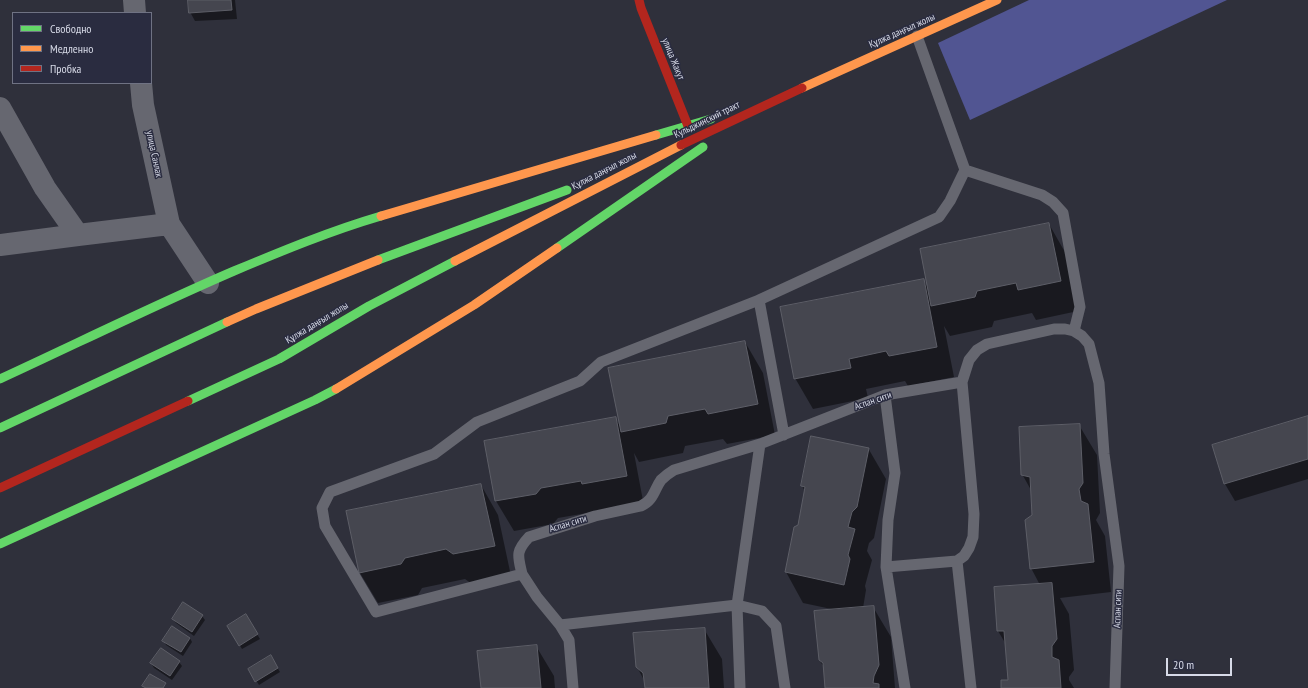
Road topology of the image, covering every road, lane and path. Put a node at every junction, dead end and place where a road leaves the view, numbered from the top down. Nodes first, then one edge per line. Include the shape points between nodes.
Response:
1 (134, 0) edge
2 (639, 0) edge
3 (997, 0) edge
4 (135, 12) edge
5 (917, 36) junction
6 (141, 84) edge
7 (772, 101) junction
8 (0, 108) edge
9 (688, 126) junction
10 (652, 159) junction
11 (965, 170) junction
12 (169, 224) junction
13 (78, 235) junction
14 (0, 245) edge
15 (208, 283) junction
16 (759, 300) junction
17 (1074, 331) junction
18 (0, 379) edge
19 (962, 382) junction
20 (885, 394) junction
21 (0, 428) edge
22 (784, 435) junction
23 (760, 444) junction
24 (0, 488) edge
25 (0, 544) edge
26 (957, 560) junction
27 (886, 567) junction
28 (522, 574) junction
29 (737, 605) junction
30 (560, 625) junction
31 (574, 688) edge
32 (740, 688) edge
33 (785, 688) edge
34 (905, 688) edge
35 (971, 688) edge
36 (1115, 688) edge

1 - 4 street
2 - 9 main road, улица Жакут
3 - 5 main road, Құлжа даңғыл жолы
5 - 7 main road, Құлжа даңғыл жолы
5 - 11 lane
6 - 12 street, улица Санлак via 143,105
7 - 9 main road
7 - 10 main road, Кульджинский тракт
7 - 25 main road via 474,305 350,381 315,400
8 - 13 street via 45,188
9 - 15 main road via 350,225
10 - 21 main road, Құлжа даңғыл жолы via 353,269 256,309
10 - 24 main road, Құлжа даңғыл жолы via 369,306 279,359
11 - 16 lane via 950,202 939,217
11 - 17 lane via 1042,195 1063,213 1080,307
12 - 13 street
12 - 15 street
13 - 14 street
15 - 18 main road
16 - 22 lane
16 - 28 lane via 601,362 580,381 477,422 434,454 330,492 322,508 325,526 376,612
17 - 19 lane via 1054,329 987,344 977,350 969,360
17 - 36 lane, Аспан сити via 1089,344 1099,383 1104,454 1119,566
19 - 20 lane, Аспан сити
19 - 26 lane via 974,514 973,538 964,556
20 - 22 lane, Аспан сити
20 - 27 lane via 894,473
22 - 23 lane, Аспан сити
23 - 28 lane, Аспан сити via 674,470 664,476 647,503 641,506 595,516 529,537 522,544 518,555
23 - 29 lane
26 - 27 lane
26 - 35 lane
27 - 34 lane
28 - 30 lane
29 - 30 lane
29 - 32 lane
29 - 33 lane via 762,611 776,626
30 - 31 lane via 569,640

